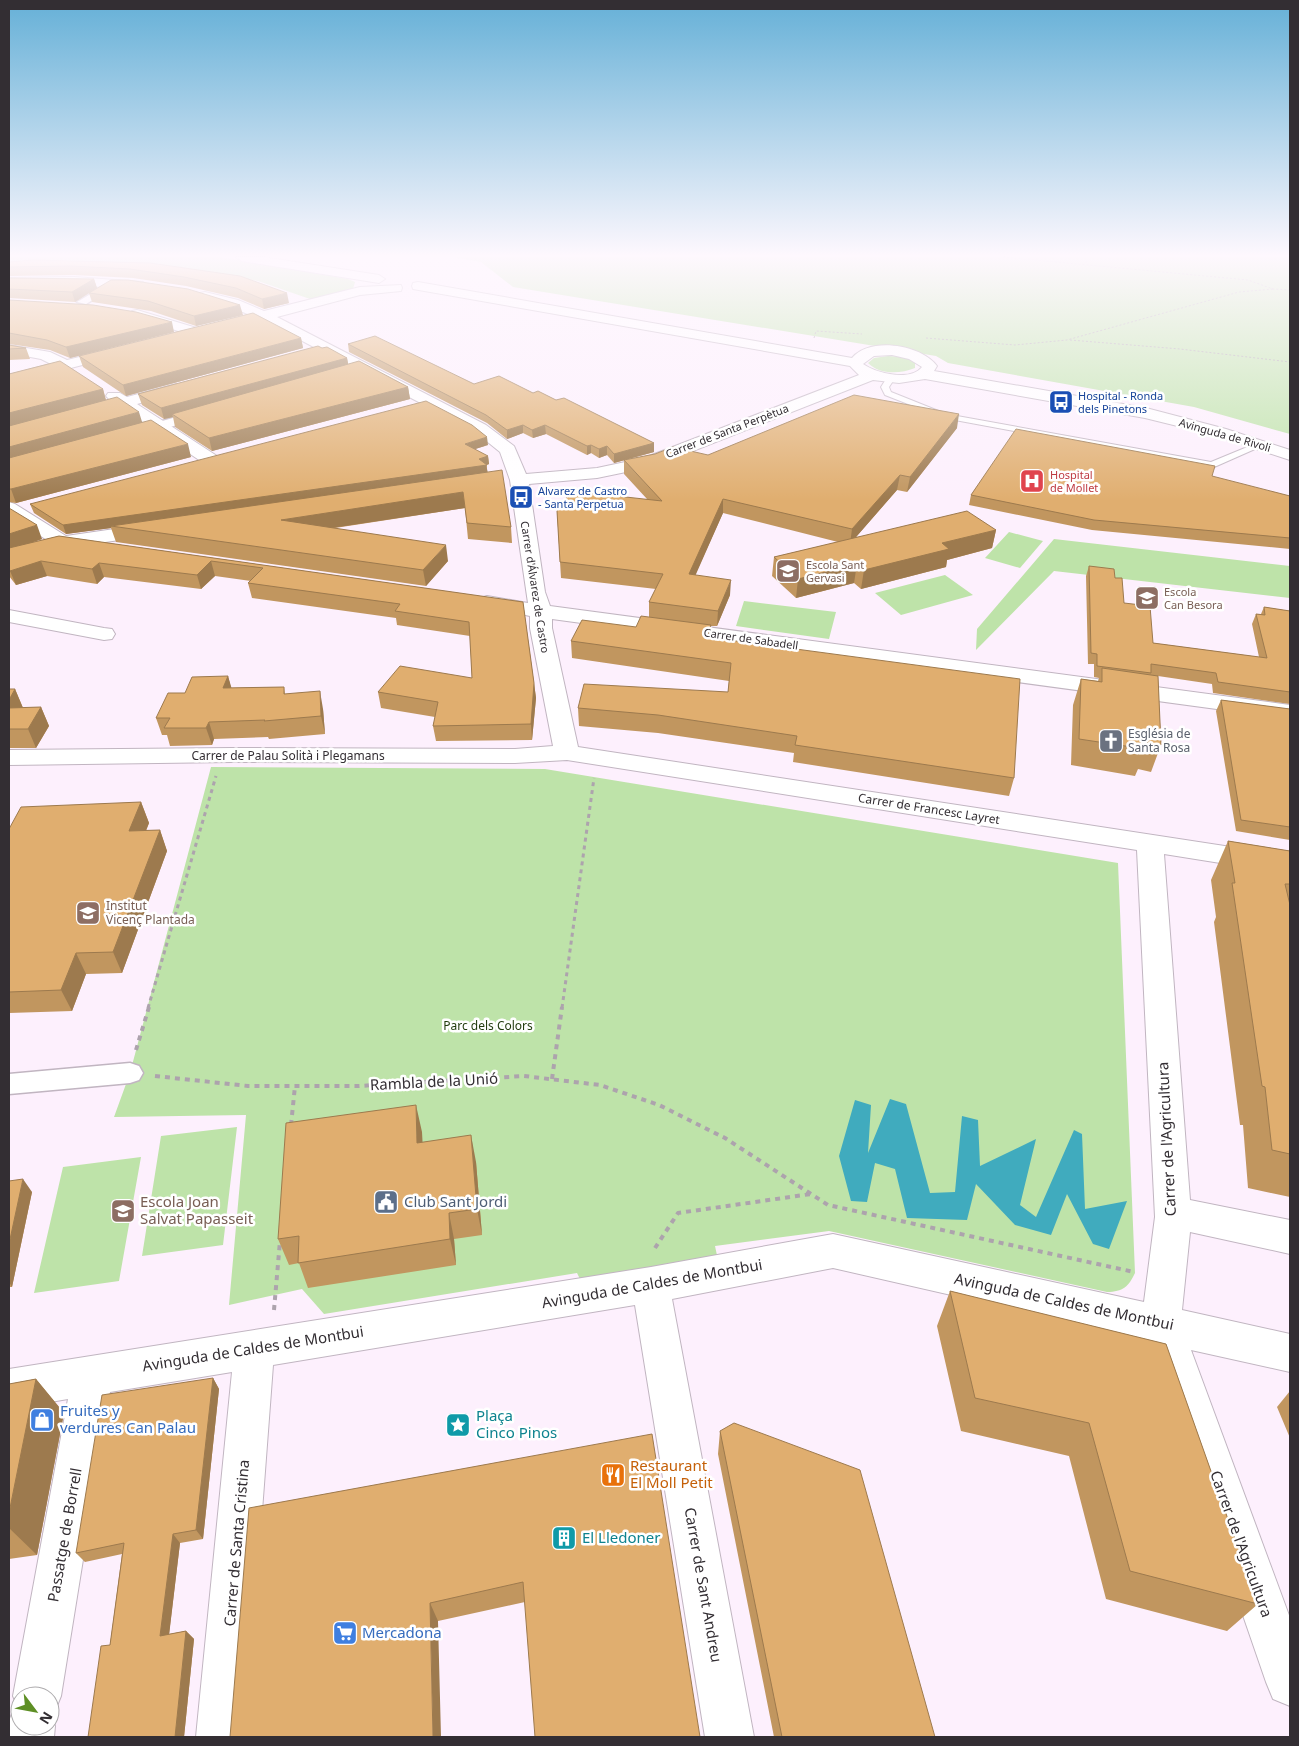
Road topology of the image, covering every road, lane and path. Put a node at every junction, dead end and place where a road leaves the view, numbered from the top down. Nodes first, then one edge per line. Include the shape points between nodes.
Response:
1 (308, 338) edge
2 (745, 338) edge
3 (926, 338) edge
4 (1072, 338) edge
5 (1067, 340) junction
6 (131, 348) edge
7 (327, 348) junction
8 (9, 349) edge
9 (300, 355) edge
10 (860, 359) junction
11 (1290, 362) edge
12 (65, 365) junction
13 (927, 370) junction
14 (872, 374) junction
15 (82, 376) edge
16 (891, 378) junction
17 (9, 379) edge
18 (190, 384) edge
19 (99, 386) edge
20 (431, 402) junction
21 (124, 403) junction
22 (408, 408) edge
23 (216, 410) edge
24 (75, 416) edge
25 (159, 426) junction
26 (130, 434) edge
27 (1290, 443) edge
28 (1260, 445) junction
29 (1290, 455) edge
30 (192, 465) edge
31 (512, 478) junction
32 (36, 505) edge
33 (11, 510) edge
34 (169, 527) edge
35 (63, 542) junction
36 (136, 552) edge
37 (9, 557) edge
38 (470, 599) edge
39 (540, 611) junction
40 (9, 616) edge
41 (104, 634) dead end
42 (1290, 712) edge
43 (567, 753) junction
44 (9, 758) edge
45 (595, 770) dead end
46 (216, 775) dead end
47 (1150, 843) junction
48 (1290, 866) edge
49 (130, 1073) junction
50 (552, 1079) junction
51 (9, 1084) edge
52 (295, 1086) junction
53 (290, 1135) edge
54 (812, 1194) junction
55 (1172, 1212) junction
56 (281, 1232) edge
57 (1290, 1237) edge
58 (653, 1266) junction
59 (1135, 1272) dead end
60 (274, 1310) dead end
61 (1160, 1322) junction
62 (254, 1350) junction
63 (1290, 1353) edge
64 (94, 1375) junction
65 (9, 1389) edge
66 (1290, 1682) edge
67 (39, 1686) edge
68 (221, 1737) edge
69 (730, 1737) edge

1 - 7 street, Carrer d'Álvarez de Castro
2 - 10 street
3 - 5 path via 1014,345
4 - 5 path
5 - 11 path
6 - 12 street
7 - 9 street
7 - 20 street, Carrer d'Álvarez de Castro
8 - 12 street via 45,355
10 - 13 street via 887,351 905,353 926,360
10 - 14 street via 863,371
12 - 15 street
12 - 17 street
13 - 16 street
13 - 27 street, Avinguda de Rivoli via 1173,409
13 - 28 street, Avinguda de Rivoli via 1146,413
14 - 16 street
14 - 31 street, Carrer de Santa Perpètua via 649,462 597,473
16 - 28 lane via 885,387 888,393 953,418 1212,465
18 - 21 street
19 - 21 street
20 - 22 street
20 - 31 street, Carrer d'Álvarez de Castro via 480,428 508,450
21 - 24 street
21 - 25 street
23 - 25 street
25 - 26 street
25 - 30 street via 218,458
28 - 29 street, Avinguda de Rivoli
31 - 39 street, Carrer d'Álvarez de Castro
32 - 33 street
33 - 35 street
34 - 35 street
35 - 36 street
35 - 37 street
38 - 39 street, Carrer de Sabadell
39 - 42 street, Carrer de Sabadell
39 - 43 street, Carrer d'Álvarez de Castro
40 - 41 street
43 - 44 street, Carrer de Palau Solità i Plegamans via 515,756
43 - 47 street, Carrer de Francesc Layret
45 - 50 path
46 - 49 path
47 - 48 street, Carrer de Francesc Layret
47 - 55 street, Carrer de l'Agricultura
49 - 51 street
49 - 52 path, Rambla de la Unió via 248,1086
50 - 52 path, Rambla de la Unió via 524,1076 359,1086
50 - 54 path, Rambla de la Unió via 600,1085 659,1105 725,1138
52 - 53 path
54 - 58 path via 678,1213
54 - 59 path, Rambla de la Unió via 828,1205
55 - 57 street
55 - 61 street, Carrer de l'Agricultura
56 - 60 path
58 - 61 street, Avinguda de Caldes de Montbui via 833,1251
58 - 62 street, Avinguda de Caldes de Montbui
58 - 69 street, Carrer de Sant Andreu
61 - 63 street, Avinguda de Caldes de Montbui
61 - 66 street, Carrer de l'Agricultura
62 - 64 street, Avinguda de Caldes de Montbui
62 - 68 street, Carrer de Santa Cristina
64 - 65 street, Avinguda de Caldes de Montbui
64 - 67 street, Passatge de Borrell

